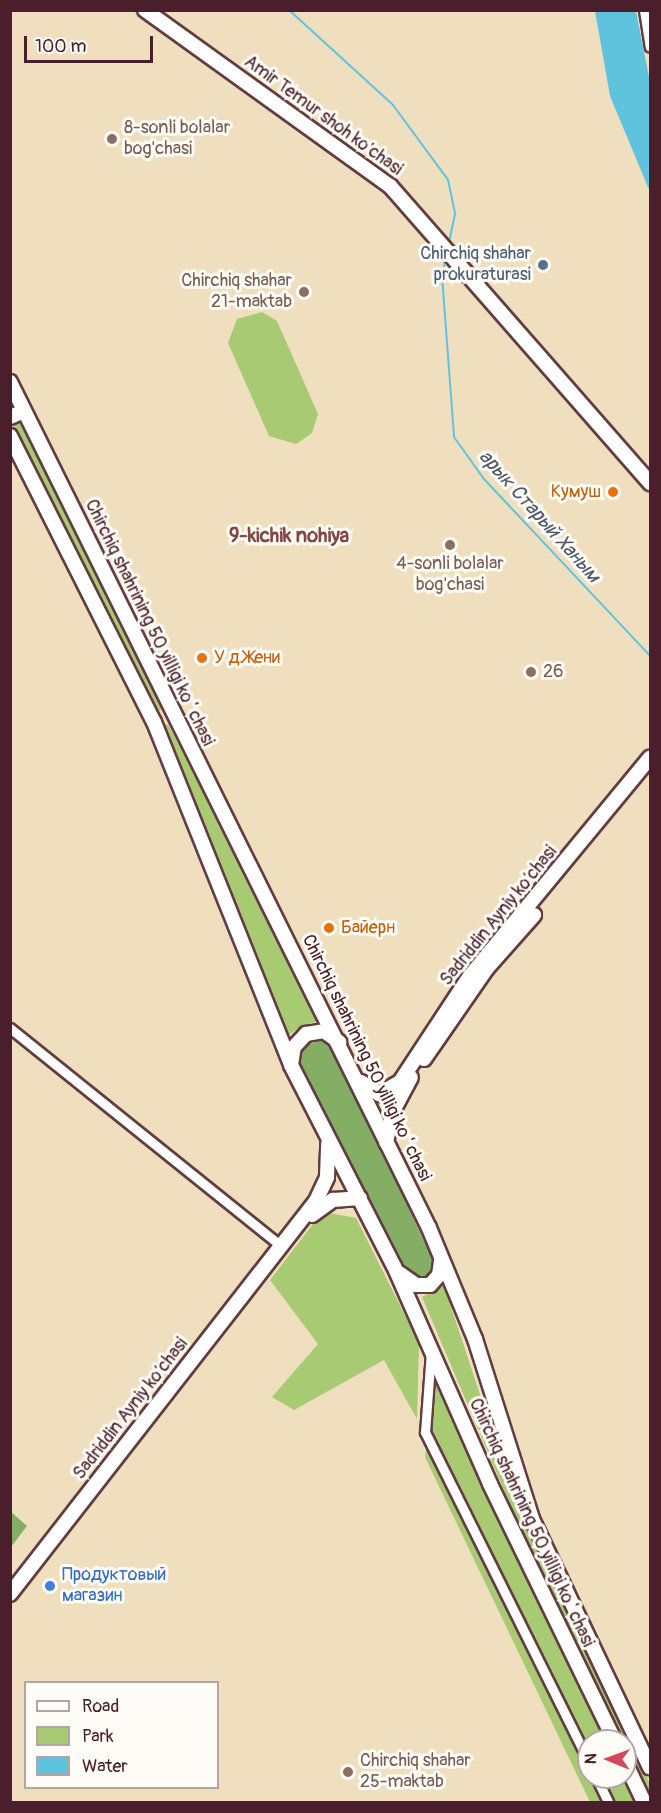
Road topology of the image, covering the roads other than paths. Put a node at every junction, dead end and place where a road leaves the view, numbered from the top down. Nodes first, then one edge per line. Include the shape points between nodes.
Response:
1 (145, 10) edge
2 (644, 10) edge
3 (651, 46) edge
4 (10, 382) edge
5 (24, 411) junction
6 (10, 417) edge
7 (10, 436) edge
8 (651, 483) edge
9 (173, 713) junction
10 (154, 722) junction
11 (651, 758) edge
12 (651, 772) edge
13 (10, 1028) edge
14 (341, 1043) junction
15 (291, 1065) junction
16 (353, 1070) junction
17 (326, 1132) junction
18 (386, 1142) junction
19 (360, 1198) junction
20 (282, 1247) junction
21 (437, 1247) junction
22 (394, 1266) junction
23 (431, 1347) junction
24 (10, 1594) edge
25 (609, 1729) edge
26 (577, 1738) edge
27 (651, 1767) edge
28 (637, 1787) edge
29 (602, 1789) edge
30 (608, 1803) edge
31 (645, 1803) edge

1 - 8 main road, Amir Temur shoh ko‘chasi via 374,172 452,254
2 - 3 street
4 - 5 main road, Chirchiq shahrining 50 yilligi koʻchasi
5 - 6 main road
5 - 9 main road, Chirchiq shahrining 50 yilligi koʻchasi
7 - 10 main road, Chirchiq shahrining 50 yilligi koʻchasi
9 - 10 main road
9 - 14 main road, Chirchiq shahrining 50 yilligi koʻchasi
10 - 15 main road, Chirchiq shahrining 50 yilligi koʻchasi
11 - 16 main road, Sadriddin Ayniy ko‘chasi via 470,976 400,1082 376,1094
12 - 18 main road, Sadriddin Ayniy ko‘chasi via 487,968 407,1084
13 - 20 street
14 - 15 main road via 324,1031 306,1034 294,1047
14 - 16 main road, Chirchiq shahrining 50 yilligi koʻchasi
15 - 17 main road, Chirchiq shahrining 50 yilligi koʻchasi
16 - 18 main road, Chirchiq shahrining 50 yilligi koʻchasi
17 - 19 main road, Chirchiq shahrining 50 yilligi koʻchasi
17 - 20 main road via 330,1154 326,1184
18 - 21 main road, Chirchiq shahrining 50 yilligi koʻchasi
19 - 20 main road via 342,1197 323,1206
19 - 22 main road, Chirchiq shahrining 50 yilligi koʻchasi
20 - 24 main road, Sadriddin Ayniy ko‘chasi
21 - 22 main road via 440,1271 430,1285 411,1283
21 - 27 main road, Chirchiq shahrining 50 yilligi koʻchasi via 475,1339 532,1519
22 - 23 main road, Chirchiq shahrining 50 yilligi koʻchasi
23 - 25 main road, Chirchiq shahrining 50 yilligi koʻchasi via 490,1484
23 - 26 street via 425,1432
28 - 31 main road
29 - 30 street

